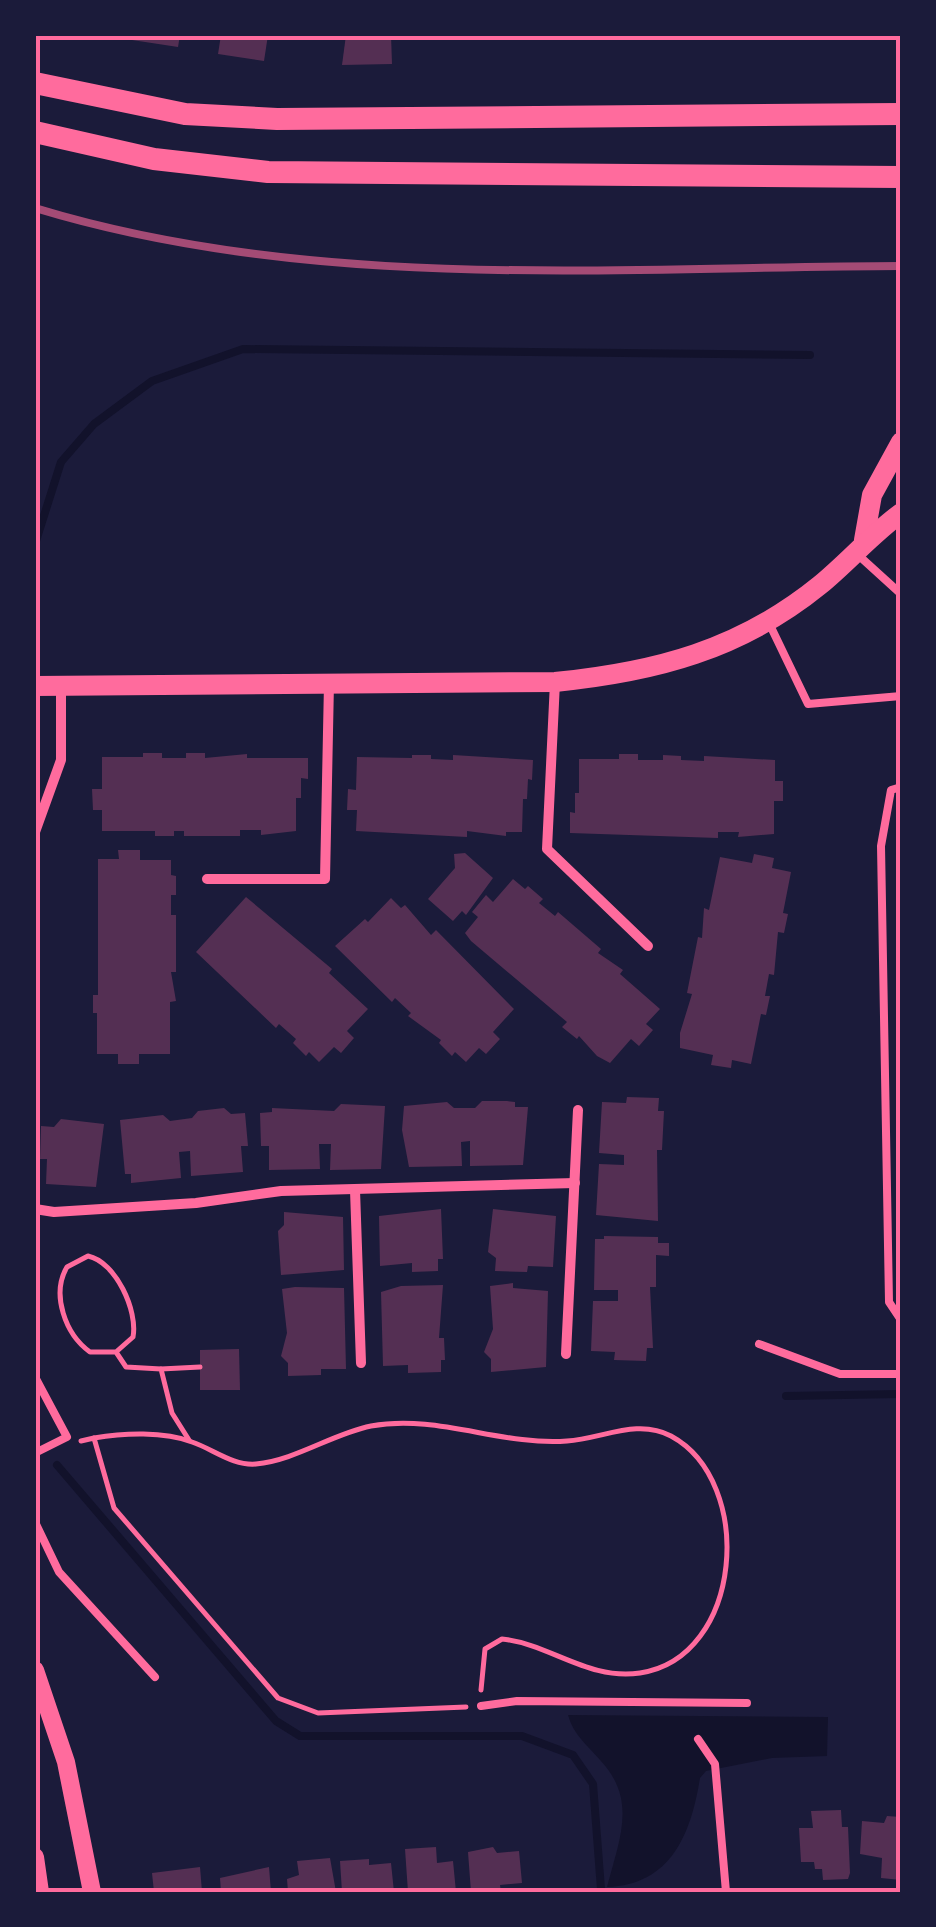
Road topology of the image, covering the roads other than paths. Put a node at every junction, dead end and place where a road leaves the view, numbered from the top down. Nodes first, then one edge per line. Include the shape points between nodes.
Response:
1 (35, 83) edge
2 (901, 114) edge
3 (35, 132) edge
4 (901, 177) edge
5 (901, 442) edge
6 (901, 513) edge
7 (858, 545) junction
8 (901, 594) edge
9 (769, 623) junction
10 (329, 682) junction
11 (554, 682) junction
12 (61, 685) junction
13 (35, 686) edge
14 (901, 696) edge
15 (901, 787) edge
16 (35, 832) edge
17 (208, 879) dead end
18 (648, 946) dead end
19 (578, 1110) dead end
20 (575, 1183) junction
21 (356, 1190) junction
22 (35, 1208) edge
23 (901, 1320) edge
24 (759, 1344) dead end
25 (566, 1354) dead end
26 (361, 1363) dead end
27 (901, 1374) edge
28 (35, 1377) edge
29 (35, 1452) edge
30 (35, 1522) edge
31 (35, 1670) edge
32 (155, 1677) dead end
33 (747, 1703) dead end
34 (482, 1706) road end
35 (698, 1739) dead end
36 (35, 1857) edge
37 (40, 1892) edge
38 (92, 1892) edge
39 (726, 1892) edge

1 - 2 main road via 185,114 278,119
3 - 4 main road via 154,160 268,172
5 - 7 main road via 872,495
6 - 7 main road
7 - 8 lane
7 - 9 main road
9 - 11 main road via 680,663
9 - 14 lane via 808,704
10 - 11 main road
10 - 12 main road
10 - 17 street via 325,879
11 - 18 street via 548,849
12 - 13 main road
12 - 16 street via 61,760
15 - 23 lane via 891,790 881,846 889,1302
19 - 20 street
20 - 21 street
20 - 25 street
21 - 22 street via 54,1212
21 - 26 street
24 - 27 lane via 840,1374
28 - 29 lane via 66,1438
30 - 32 lane via 59,1572
31 - 38 street via 66,1762
33 - 34 lane
35 - 39 lane via 715,1764
36 - 37 street

